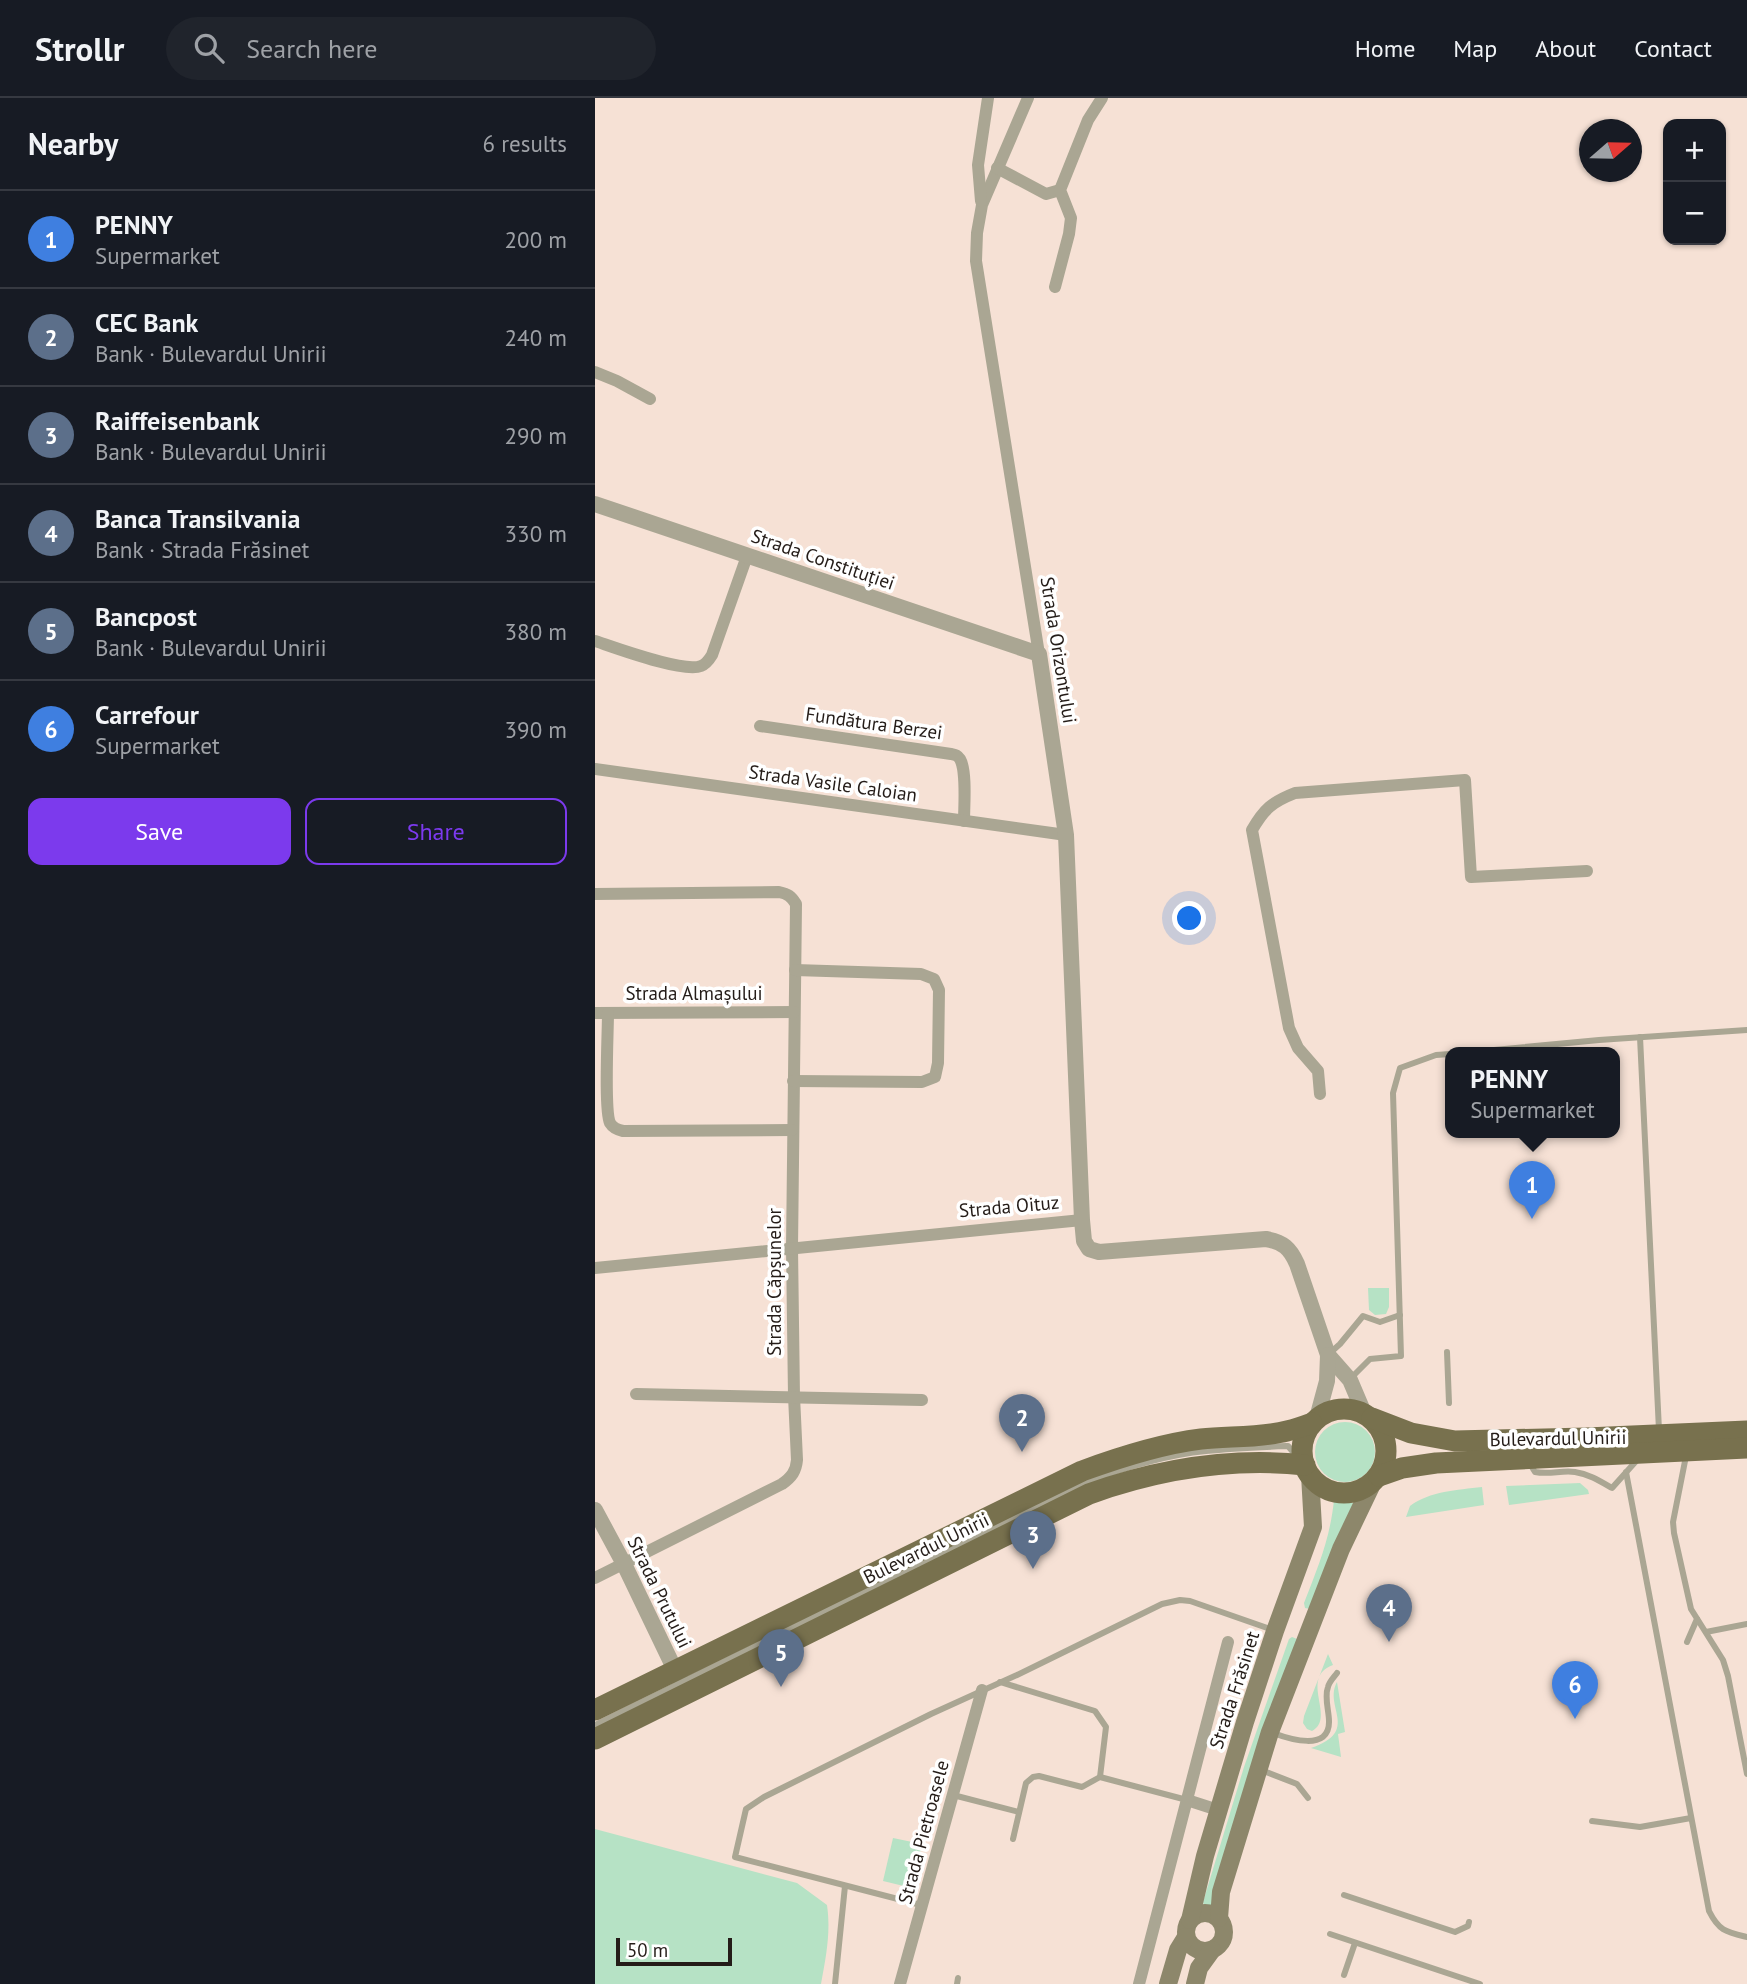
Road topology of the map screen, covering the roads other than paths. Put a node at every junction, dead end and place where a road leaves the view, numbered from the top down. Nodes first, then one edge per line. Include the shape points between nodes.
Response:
1 (988, 98) edge
2 (1027, 98) edge
3 (1102, 98) edge
4 (997, 168) junction
5 (1060, 190) junction
6 (982, 205) junction
7 (1055, 287) dead end
8 (595, 372) edge
9 (650, 399) dead end
10 (595, 504) edge
11 (747, 556) junction
12 (595, 641) edge
13 (1039, 654) junction
14 (760, 726) dead end
15 (595, 769) edge
16 (964, 821) junction
17 (1066, 835) junction
18 (1587, 871) dead end
19 (595, 894) edge
20 (795, 970) junction
21 (794, 1012) junction
22 (601, 1013) edge
23 (1747, 1030) edge
24 (1640, 1037) junction
25 (1529, 1047) edge
26 (1445, 1054) edge
27 (793, 1081) junction
28 (1320, 1094) dead end
29 (792, 1130) junction
30 (1082, 1220) junction
31 (792, 1248) junction
32 (595, 1268) edge
33 (1400, 1315) junction
34 (1447, 1352) dead end
35 (1328, 1355) junction
36 (1350, 1380) junction
37 (636, 1394) dead end
38 (794, 1396) junction
39 (922, 1400) dead end
40 (1449, 1403) dead end
41 (1368, 1416) junction
42 (1315, 1421) junction
43 (1747, 1431) edge
44 (1659, 1435) junction
45 (1288, 1446) junction
46 (1747, 1448) edge
47 (1687, 1450) junction
48 (1645, 1453) junction
49 (1526, 1459) junction
50 (1307, 1470) junction
51 (1626, 1472) junction
52 (1376, 1479) junction
53 (595, 1510) edge
54 (624, 1564) junction
55 (595, 1578) edge
56 (1697, 1619) junction
57 (1747, 1624) edge
58 (1275, 1631) junction
59 (1706, 1632) junction
60 (1228, 1642) dead end
61 (1687, 1642) dead end
62 (1337, 1673) dead end
63 (680, 1682) junction
64 (1000, 1682) junction
65 (982, 1690) junction
66 (595, 1710) edge
67 (595, 1725) edge
68 (1270, 1732) junction
69 (595, 1739) edge
70 (1259, 1769) junction
71 (1747, 1774) edge
72 (1100, 1777) junction
73 (953, 1795) junction
74 (1308, 1798) dead end
75 (1187, 1800) junction
76 (1218, 1810) junction
77 (1019, 1812) junction
78 (1691, 1818) junction
79 (1592, 1821) dead end
80 (1013, 1839) dead end
81 (845, 1886) junction
82 (1344, 1895) dead end
83 (923, 1906) junction
84 (1219, 1918) junction
85 (1469, 1922) dead end
86 (1188, 1928) junction
87 (1330, 1934) dead end
88 (1747, 1937) edge
89 (1355, 1943) junction
90 (1212, 1950) junction
91 (1344, 1975) dead end
92 (835, 1984) edge
93 (900, 1984) edge
94 (1139, 1984) edge
95 (1168, 1984) edge
96 (1195, 1984) edge
97 (1480, 1984) edge

1 - 6 street via 978,165
2 - 4 street, Strada Orizontului
3 - 5 street via 1088,120
4 - 5 street via 1047,194
4 - 6 street, Strada Orizontului
5 - 7 street via 1071,218
6 - 13 street, Strada Orizontului via 976,261
8 - 9 street
10 - 11 street, Strada Constituției
11 - 12 street via 707,663 678,666
11 - 13 street, Strada Constituției
13 - 17 street, Strada Orizontului
14 - 16 street, Fundătura Berzei via 958,756 963,771
15 - 16 street, Strada Vasile Caloian
16 - 17 street, Strada Vasile Caloian
17 - 30 street, Strada Orizontului
18 - 28 street via 1471,877 1465,780 1295,793 1262,812 1252,830 1289,1028 1298,1048 1318,1071
19 - 20 street, Strada Căpșunelor via 786,893 796,904
20 - 21 street, Strada Căpșunelor
20 - 27 street via 921,974 934,979 939,990 938,1063 935,1077 922,1082
21 - 22 street, Strada Almașului
21 - 27 street, Strada Căpșunelor
22 - 29 street via 607,1108 615,1129
23 - 24 lane
24 - 25 lane
24 - 44 lane
26 - 33 lane via 1400,1068 1393,1093
27 - 29 street, Strada Căpșunelor
29 - 31 street, Strada Căpșunelor
30 - 31 street, Strada Oituz
30 - 35 street, Strada Oituz via 1084,1241 1089,1250 1099,1252 1266,1239 1286,1245
31 - 32 street, Strada Oituz
31 - 38 street, Strada Căpșunelor
33 - 35 lane via 1380,1322 1363,1316
33 - 36 lane via 1401,1356 1370,1359
34 - 40 lane
35 - 36 street, Strada Oituz
35 - 42 street, Strada Oituz via 1327,1381
36 - 41 street, Strada Oituz
37 - 38 street
38 - 39 street
38 - 54 street, Strada Căpșunelor via 797,1460 793,1475
41 - 42 main road via 1348,1408 1332,1410
41 - 44 main road, Bulevardul Unirii via 1411,1433 1455,1441
41 - 52 main road via 1382,1430 1387,1446
42 - 45 lane
42 - 50 main road via 1303,1443
42 - 63 main road, Bulevardul Unirii via 1273,1434 1165,1445 1081,1471
43 - 44 main road, Bulevardul Unirii
45 - 50 lane
45 - 63 lane via 1205,1451 1133,1466 1084,1483
46 - 47 main road, Bulevardul Unirii
47 - 48 main road, Bulevardul Unirii
47 - 56 lane via 1673,1522 1687,1596
48 - 49 main road, Bulevardul Unirii
48 - 51 lane
49 - 51 lane via 1535,1472 1574,1472 1612,1488
49 - 52 main road, Bulevardul Unirii via 1436,1463 1402,1468
50 - 52 main road via 1317,1483 1338,1492 1361,1490
50 - 58 main road, Strada Frăsinet via 1313,1527
50 - 63 main road, Bulevardul Unirii via 1257,1461 1204,1465 1146,1476 1089,1494
51 - 78 lane
52 - 68 main road via 1341,1549
53 - 54 street, Strada Prutului
54 - 55 street
54 - 63 street, Strada Prutului
56 - 59 lane
56 - 61 lane
57 - 59 lane
58 - 64 lane via 1180,1600 1162,1604
58 - 76 main road, Strada Frăsinet
59 - 71 lane via 1728,1676
60 - 75 street
62 - 68 lane via 1328,1685 1329,1726 1325,1734 1297,1741
63 - 66 main road, Bulevardul Unirii
63 - 67 lane
63 - 69 main road, Bulevardul Unirii
64 - 65 lane
64 - 72 lane via 1095,1711 1106,1727
65 - 73 street, Strada Pietroasele
65 - 81 lane via 746,1809 735,1857
68 - 70 main road
70 - 74 lane via 1297,1784
70 - 84 main road via 1221,1892
72 - 75 lane
72 - 77 lane via 1082,1787 1033,1777 1026,1783
73 - 77 lane
73 - 83 street, Strada Pietroasele
75 - 76 street
75 - 94 street
76 - 86 main road, Strada Frăsinet
77 - 80 lane
78 - 79 lane via 1640,1827
78 - 88 lane via 1709,1911 1716,1925
81 - 83 lane
81 - 92 lane
82 - 85 lane via 1455,1932
83 - 93 street, Strada Pietroasele
84 - 86 main road via 1207,1913 1195,1916
84 - 90 main road via 1224,1936
86 - 90 main road via 1189,1943 1199,1951
86 - 95 main road, Strada Frăsinet
87 - 89 lane
89 - 91 lane
89 - 97 lane
90 - 96 main road via 1199,1968

